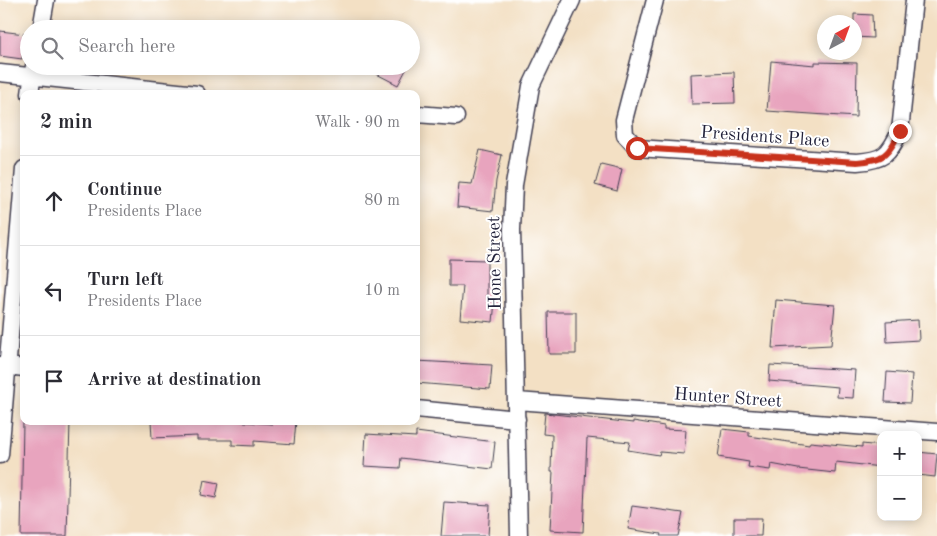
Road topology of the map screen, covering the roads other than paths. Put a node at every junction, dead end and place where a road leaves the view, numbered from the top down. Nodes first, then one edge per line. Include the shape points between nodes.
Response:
1 (46, 0) edge
2 (572, 0) edge
3 (655, 0) edge
4 (914, 0) edge
5 (43, 20) edge
6 (20, 72) edge
7 (0, 74) edge
8 (32, 75) edge
9 (62, 75) edge
10 (31, 90) edge
11 (168, 90) edge
12 (420, 114) edge
13 (456, 117) dead end
14 (20, 207) edge
15 (3, 366) edge
16 (20, 368) edge
17 (517, 401) junction
18 (420, 409) edge
19 (517, 419) junction
20 (937, 432) edge
21 (0, 455) edge
22 (519, 536) edge

1 - 5 street
2 - 17 street, Hone Street via 531,86 514,185 512,230
3 - 4 street, Presidents Place via 624,120 625,135 637,148 857,162 874,161 885,156 900,131
6 - 7 street
8 - 10 street
9 - 11 street
12 - 13 street
14 - 15 street
15 - 16 street
15 - 21 street
17 - 19 street, Hone Street
17 - 20 street, Hunter Street
18 - 19 street
19 - 22 street, Hone Street

